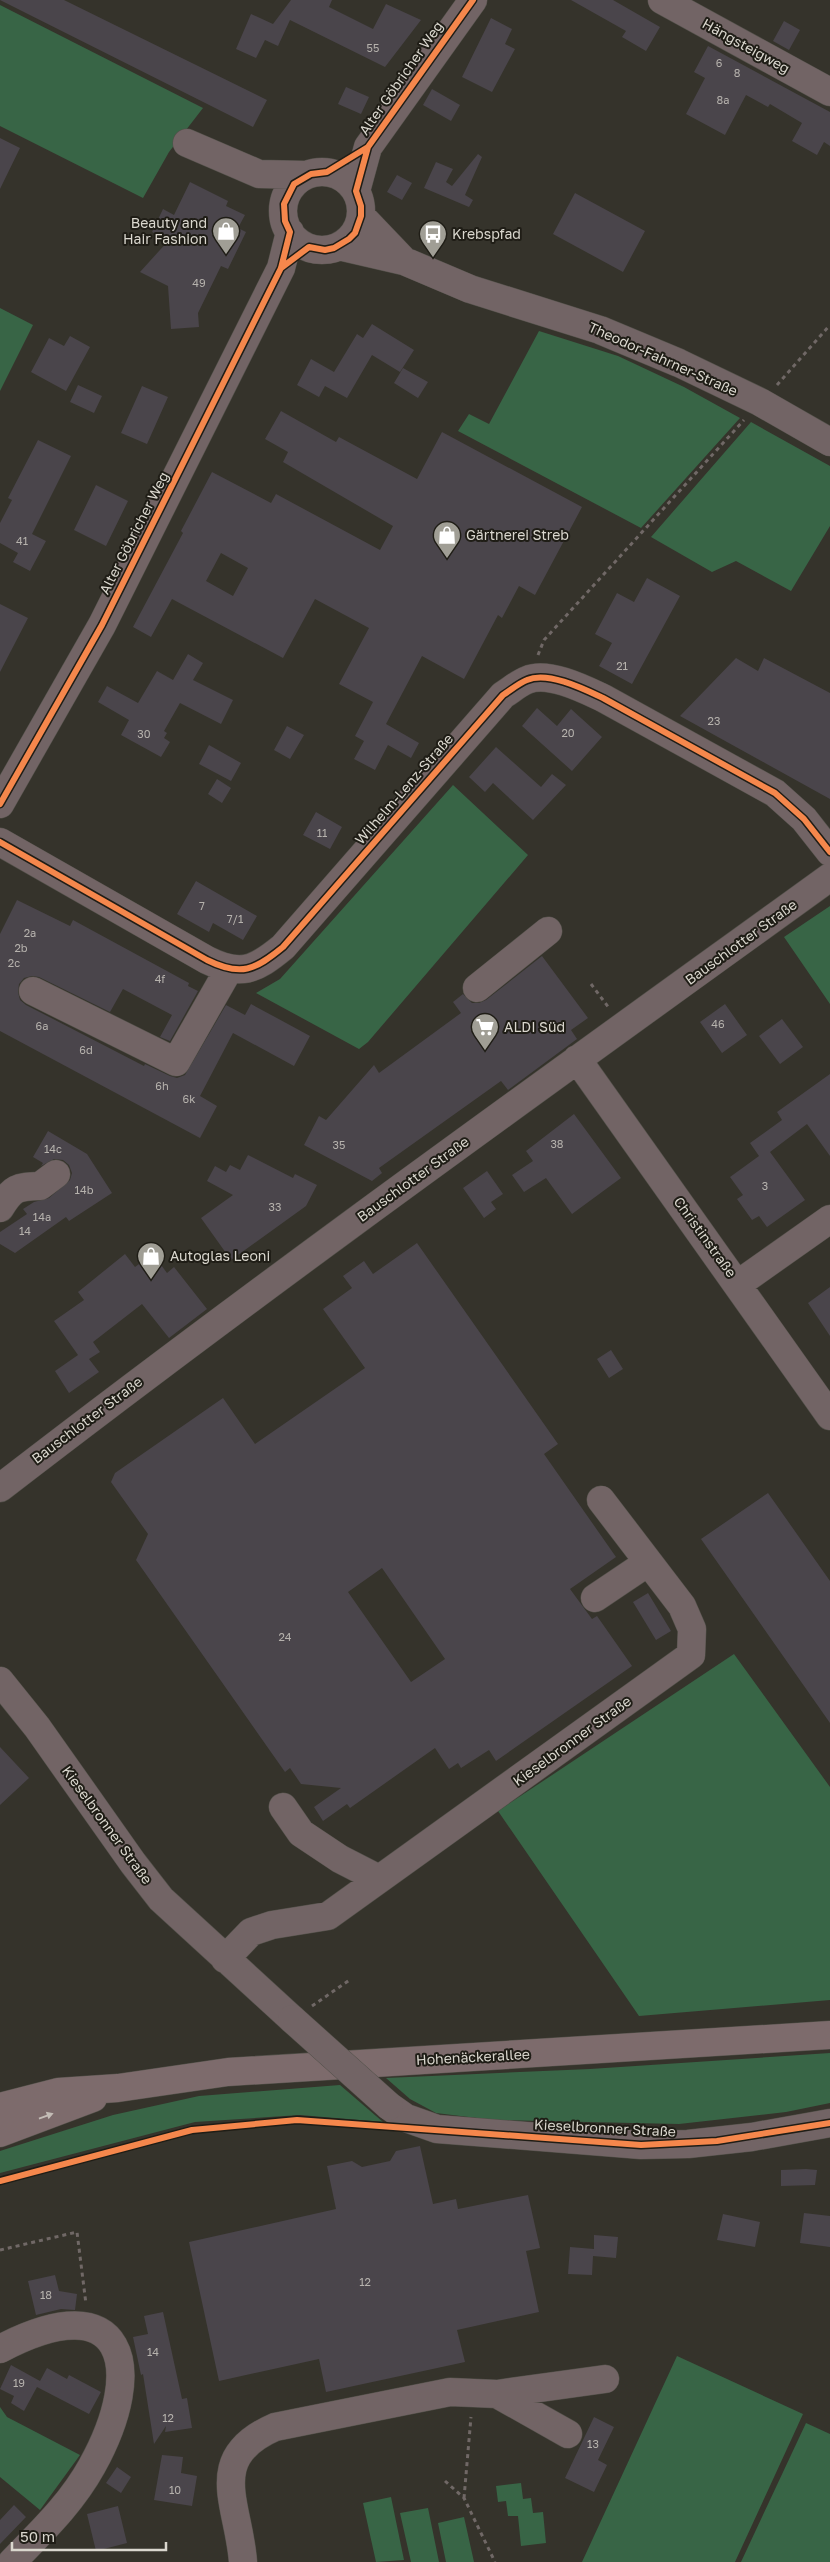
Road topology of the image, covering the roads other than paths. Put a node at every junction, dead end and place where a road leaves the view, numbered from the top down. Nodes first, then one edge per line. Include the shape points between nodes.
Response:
1 (473, 0) edge
2 (662, 0) edge
3 (830, 92) edge
4 (187, 143) dead end
5 (368, 147) junction
6 (259, 174) junction
7 (317, 174) junction
8 (284, 204) junction
9 (358, 204) junction
10 (299, 240) junction
11 (339, 246) junction
12 (404, 261) junction
13 (830, 442) edge
14 (0, 804) edge
15 (0, 842) edge
16 (830, 852) edge
17 (830, 877) edge
18 (548, 931) dead end
19 (229, 969) junction
20 (477, 988) dead end
21 (33, 991) dead end
22 (578, 1060) junction
23 (56, 1174) dead end
24 (0, 1208) edge
25 (830, 1219) edge
26 (738, 1284) junction
27 (830, 1416) edge
28 (0, 1488) edge
29 (601, 1500) dead end
30 (647, 1562) junction
31 (595, 1598) dead end
32 (0, 1681) edge
33 (283, 1807) dead end
34 (379, 1879) junction
35 (225, 1959) junction
36 (830, 2035) edge
37 (118, 2088) junction
38 (0, 2107) edge
39 (830, 2123) edge
40 (0, 2133) edge
41 (0, 2349) edge
42 (605, 2379) dead end
43 (485, 2393) junction
44 (568, 2434) dead end
45 (12, 2562) edge
46 (243, 2562) edge

1 - 5 street, Alter Göbricher Weg
2 - 3 street, Hängsteigweg
4 - 6 street
5 - 7 street, Alter Göbricher Weg
5 - 9 street, Alter Göbricher Weg
6 - 7 street
6 - 8 street
7 - 8 street via 294,184
7 - 9 street via 348,182
8 - 10 street via 285,221
9 - 11 street via 355,232
9 - 12 street, Theodor-Fahrner-Straße
10 - 11 street via 325,250
10 - 14 street, Alter Göbricher Weg via 280,268 102,624
11 - 12 street, Theodor-Fahrner-Straße
12 - 13 street, Theodor-Fahrner-Straße via 470,289 600,330 679,363 760,402
15 - 19 street, Wilhelm-Lenz-Straße via 207,960
16 - 19 street, Wilhelm-Lenz-Straße via 804,819 774,793 578,686 553,679 528,679 503,695 283,947 260,965
17 - 22 street, Bauschlotter Straße
18 - 20 street
19 - 21 street via 176,1062
22 - 26 street, Christinstraße
22 - 28 street, Bauschlotter Straße via 348,1225
23 - 24 street via 40,1186 26,1185 13,1191
25 - 26 street
26 - 27 street, Christinstraße
29 - 30 street
30 - 31 street
30 - 34 street, Kieselbronner Straße via 682,1606 692,1629 691,1656
32 - 35 street, Kieselbronner Straße via 37,1727 150,1886
33 - 34 street via 301,1833 340,1859
34 - 35 street, Kieselbronner Straße via 328,1916 272,1925 251,1932
35 - 39 street, Kieselbronner Straße, bridge via 389,2106 406,2118 437,2130 641,2145 735,2139
36 - 37 main road, Hohenäckerallee via 228,2072
37 - 38 main road, Hohenäckerallee via 58,2092
40 -> 37 main road, Hohenäckerallee
41 - 45 street via 35,2333 89,2326 112,2342 118,2350 120,2362 118,2393 108,2429 92,2466 70,2500
42 - 43 street
43 - 44 street
43 - 46 street via 450,2392 275,2427 258,2434 234,2460 230,2475

